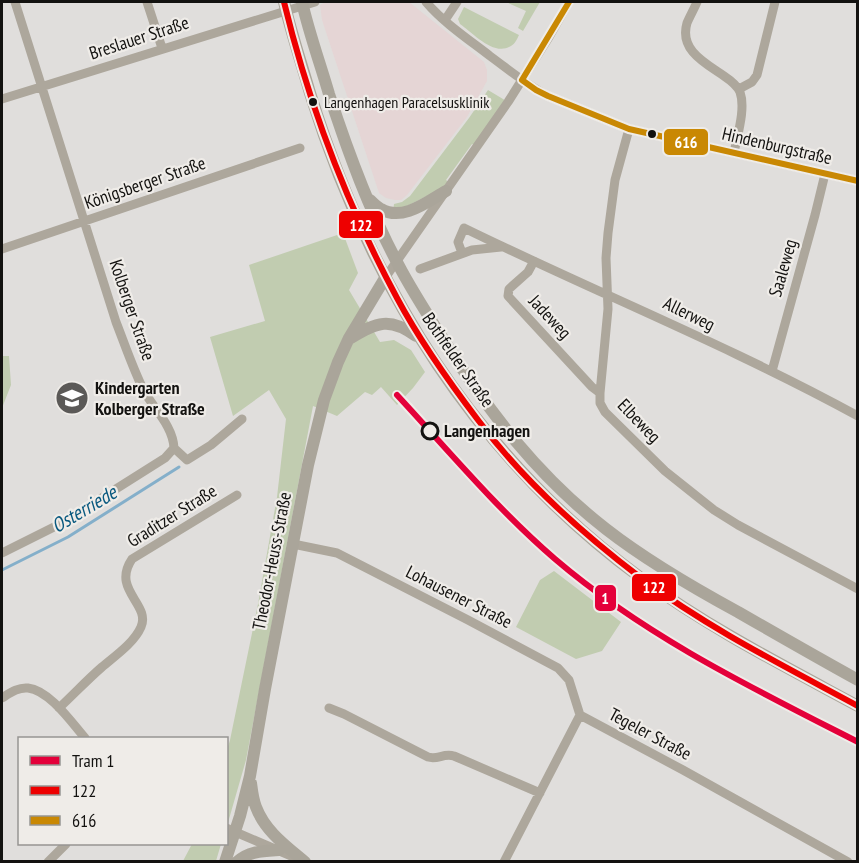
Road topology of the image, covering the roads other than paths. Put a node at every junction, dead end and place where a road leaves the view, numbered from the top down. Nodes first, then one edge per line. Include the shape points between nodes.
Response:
1 (15, 2) edge
2 (147, 2) edge
3 (426, 2) edge
4 (457, 2) edge
5 (570, 2) edge
6 (697, 2) edge
7 (775, 2) edge
8 (307, 3) edge
9 (285, 6) edge
10 (445, 20) junction
11 (162, 48) junction
12 (522, 80) junction
13 (42, 86) junction
14 (739, 89) junction
15 (2, 99) edge
16 (629, 129) junction
17 (300, 148) dead end
18 (734, 153) junction
19 (825, 174) junction
20 (858, 181) edge
21 (446, 191) junction
22 (366, 197) junction
23 (85, 221) junction
24 (504, 247) junction
25 (2, 249) edge
26 (462, 254) junction
27 (397, 261) junction
28 (534, 261) junction
29 (420, 270) dead end
30 (385, 278) junction
31 (607, 294) junction
32 (350, 338) junction
33 (420, 339) junction
34 (772, 371) junction
35 (600, 393) junction
36 (858, 416) edge
37 (242, 419) dead end
38 (174, 448) junction
39 (237, 495) dead end
40 (293, 544) junction
41 (2, 553) edge
42 (858, 589) edge
43 (858, 680) edge
44 (2, 698) edge
45 (858, 706) edge
46 (58, 708) junction
47 (329, 708) dead end
48 (580, 715) junction
49 (84, 737) edge
50 (250, 776) junction
51 (540, 793) junction
52 (231, 830) edge
53 (64, 845) edge
54 (279, 850) junction
55 (48, 861) edge
56 (225, 861) edge
57 (237, 861) edge
58 (304, 861) edge
59 (504, 861) edge
60 (848, 861) edge

1 - 13 street, Kolberger Straße
2 - 11 street
3 - 10 street, Hindenburgstraße
4 - 10 street
5 - 12 street
6 - 14 street via 687,22 686,41 698,59
7 - 14 street via 757,75
8 - 9 street, Breslauer Straße
8 - 22 main road, Bothfelder Straße via 310,33
9 - 11 street, Breslauer Straße
9 - 30 main road, Bothfelder Straße via 323,132
10 - 12 street, Hindenburgstraße
11 - 13 street, Breslauer Straße
12 - 16 street, Hindenburgstraße via 548,96
12 - 21 street
13 - 15 street, Breslauer Straße
13 - 23 street, Kolberger Straße
14 - 18 street via 742,110
16 - 18 street, Hindenburgstraße
16 - 31 street, Elbeweg via 615,180 606,258
17 - 23 street, Königsberger Straße
18 - 19 street, Hindenburgstraße
19 - 20 street, Hindenburgstraße
19 - 34 street, Saaleweg
21 - 22 main road via 401,213 382,210
21 - 27 street
22 - 27 main road, Bothfelder Straße
23 - 25 street, Königsberger Straße
23 - 38 street, Kolberger Straße via 129,357 170,432
24 - 26 street
24 - 26 street, Allerweg via 464,228 458,242
24 - 28 street, Allerweg
26 - 29 street
27 - 30 street
27 - 43 main road, Bothfelder Straße via 486,405 566,495 606,529 692,587
28 - 31 street, Allerweg
28 - 35 street, Jadeweg via 509,289 508,296
30 - 32 main road, Theodor-Heuss-Straße
30 - 33 main road, Bothfelder Straße
31 - 34 street, Allerweg
31 - 35 street, Elbeweg
32 - 33 main road via 385,323 400,326
32 - 40 main road, Theodor-Heuss-Straße via 324,400
33 - 45 main road, Bothfelder Straße via 506,454 556,507 611,555 699,618
34 - 36 street, Allerweg
35 - 42 street, Elbeweg via 605,412 665,471 705,503 738,525
37 - 38 street via 211,446 187,460
38 - 41 street via 165,458 62,523
39 - 46 street, Graditzer Straße via 132,559 125,579 142,615 142,627
40 - 48 street, Lohausener Straße via 337,553 558,668 569,680
40 - 50 main road, Theodor-Heuss-Straße
44 - 46 street via 29,688 45,695
46 - 49 street
47 - 51 street via 428,758 454,756
48 - 51 street, Tegeler Straße
48 - 60 street, Tegeler Straße
50 - 52 main road, Theodor-Heuss-Straße
50 - 58 main road via 261,817 277,838
51 - 59 street, Tegeler Straße
52 - 54 street
52 - 56 main road, Theodor-Heuss-Straße
53 - 55 street
54 - 57 main road via 257,852
54 - 58 street

